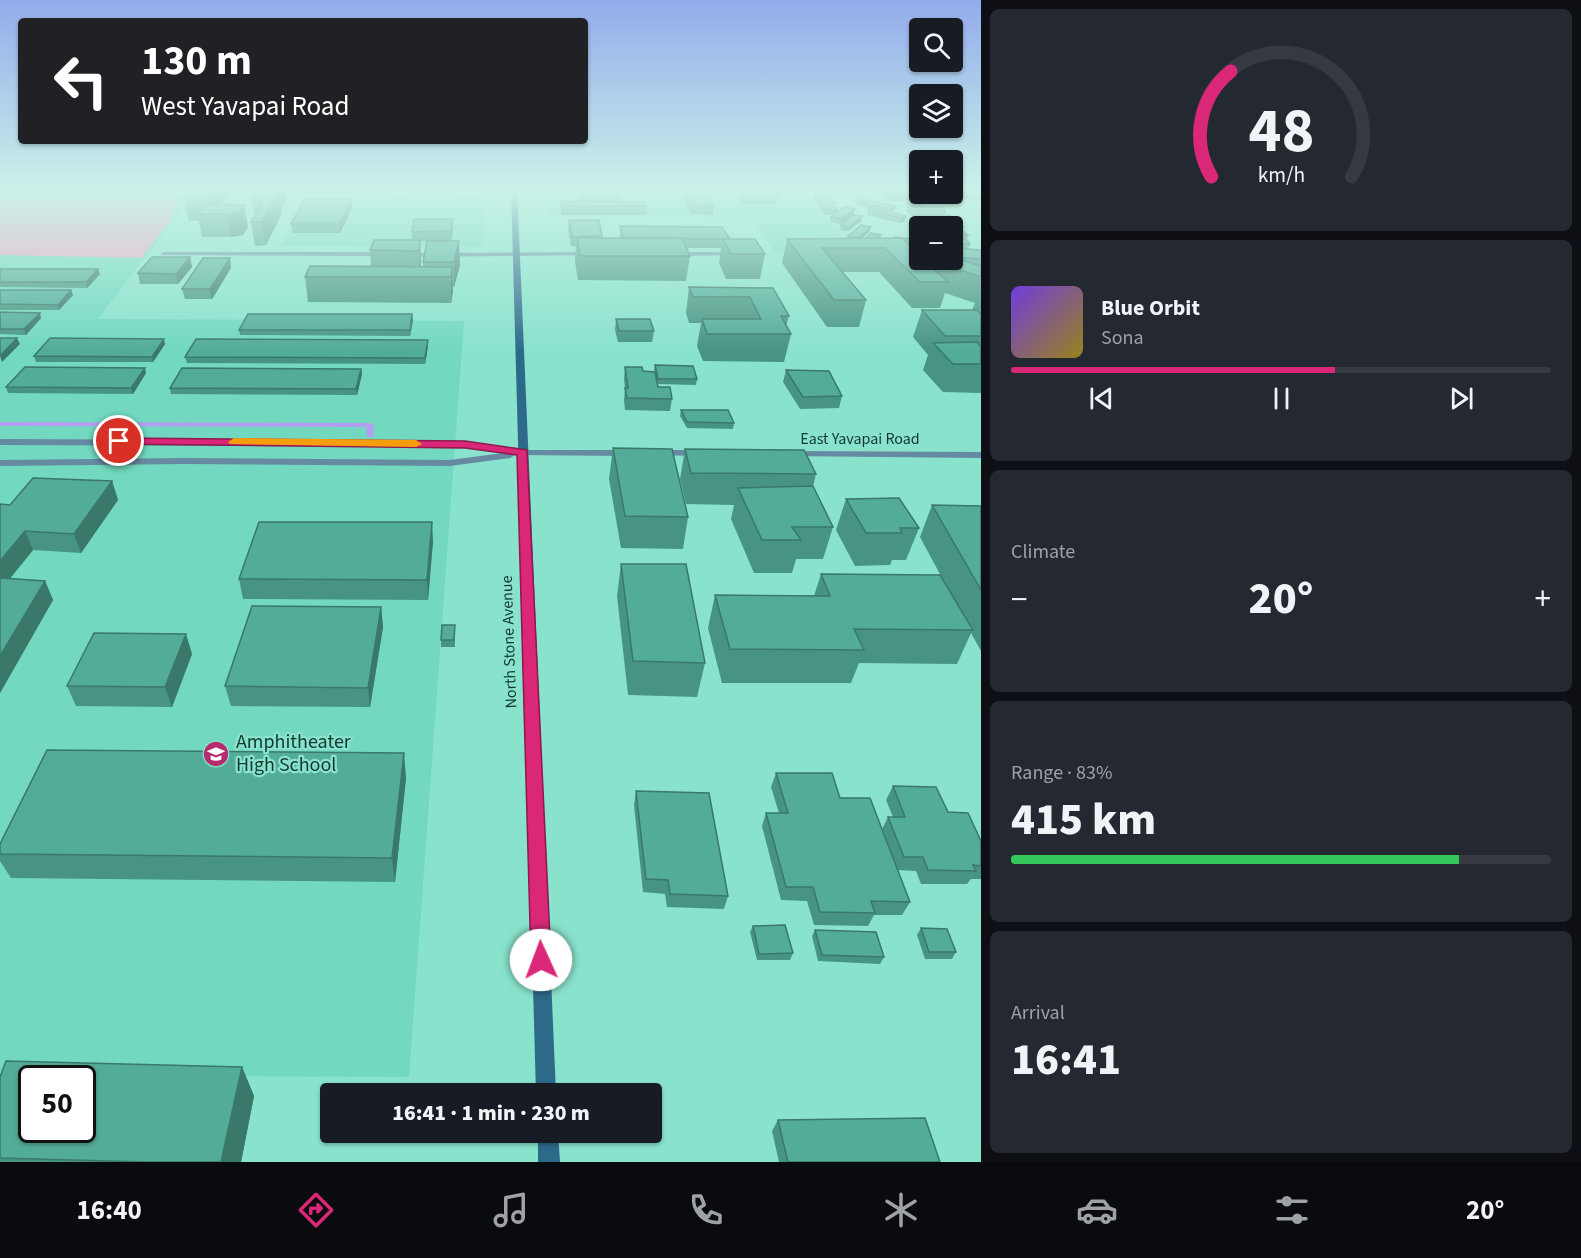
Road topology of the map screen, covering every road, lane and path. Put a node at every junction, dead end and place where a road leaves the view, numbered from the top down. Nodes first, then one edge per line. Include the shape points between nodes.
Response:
1 (516, 242) edge
2 (164, 254) edge
3 (516, 254) junction
4 (597, 254) edge
5 (668, 254) edge
6 (739, 254) edge
7 (388, 255) dead end
8 (400, 255) dead end
9 (0, 442) edge
10 (523, 453) junction
11 (634, 453) edge
12 (646, 453) edge
13 (706, 453) edge
14 (778, 454) edge
15 (981, 454) edge
16 (0, 463) edge
17 (546, 1083) edge
18 (548, 1143) edge
19 (549, 1162) edge

1 - 3 main road, North Stone Avenue
2 - 7 street
3 - 4 street
3 - 8 street
3 - 10 main road, North Stone Avenue
5 - 6 street
9 - 10 street via 465,444
10 - 11 street
10 - 16 street via 450,463
10 - 17 main road, North Stone Avenue
12 - 13 street
14 - 15 street, East Yavapai Road
18 - 19 main road

